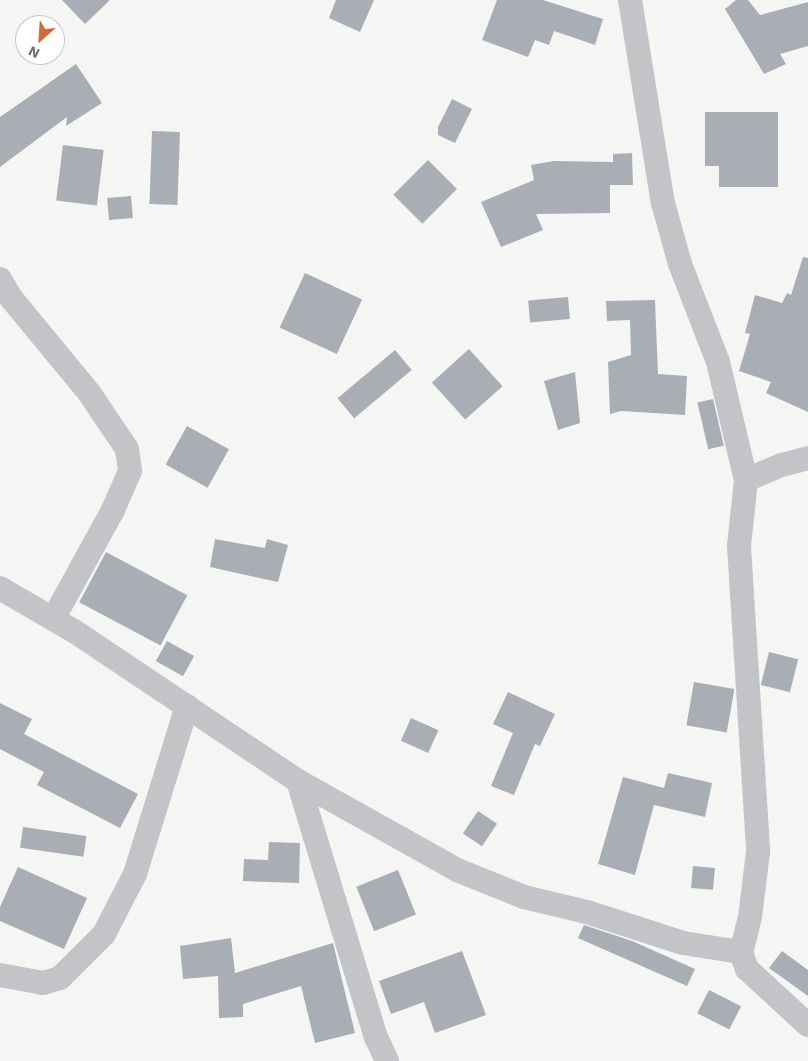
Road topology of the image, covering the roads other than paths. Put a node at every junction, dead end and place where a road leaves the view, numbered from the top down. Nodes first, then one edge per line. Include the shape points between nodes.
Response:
1 (630, 0) edge
2 (0, 280) edge
3 (808, 458) edge
4 (746, 480) junction
5 (0, 588) edge
6 (53, 619) junction
7 (187, 706) junction
8 (298, 781) junction
9 (741, 952) junction
10 (0, 975) edge
11 (808, 1025) edge
12 (387, 1061) edge

1 - 4 street via 663,203 680,264 718,362
2 - 6 street via 11,298 90,394 127,449 130,471 113,510
3 - 4 street
4 - 9 street via 739,546 758,852 750,916
5 - 6 street
6 - 7 street
7 - 8 street
7 - 10 street via 134,874 104,934 60,978 43,983
8 - 9 street via 457,870 524,897 586,912 683,944
8 - 12 street via 376,1037
9 - 11 street via 747,969

